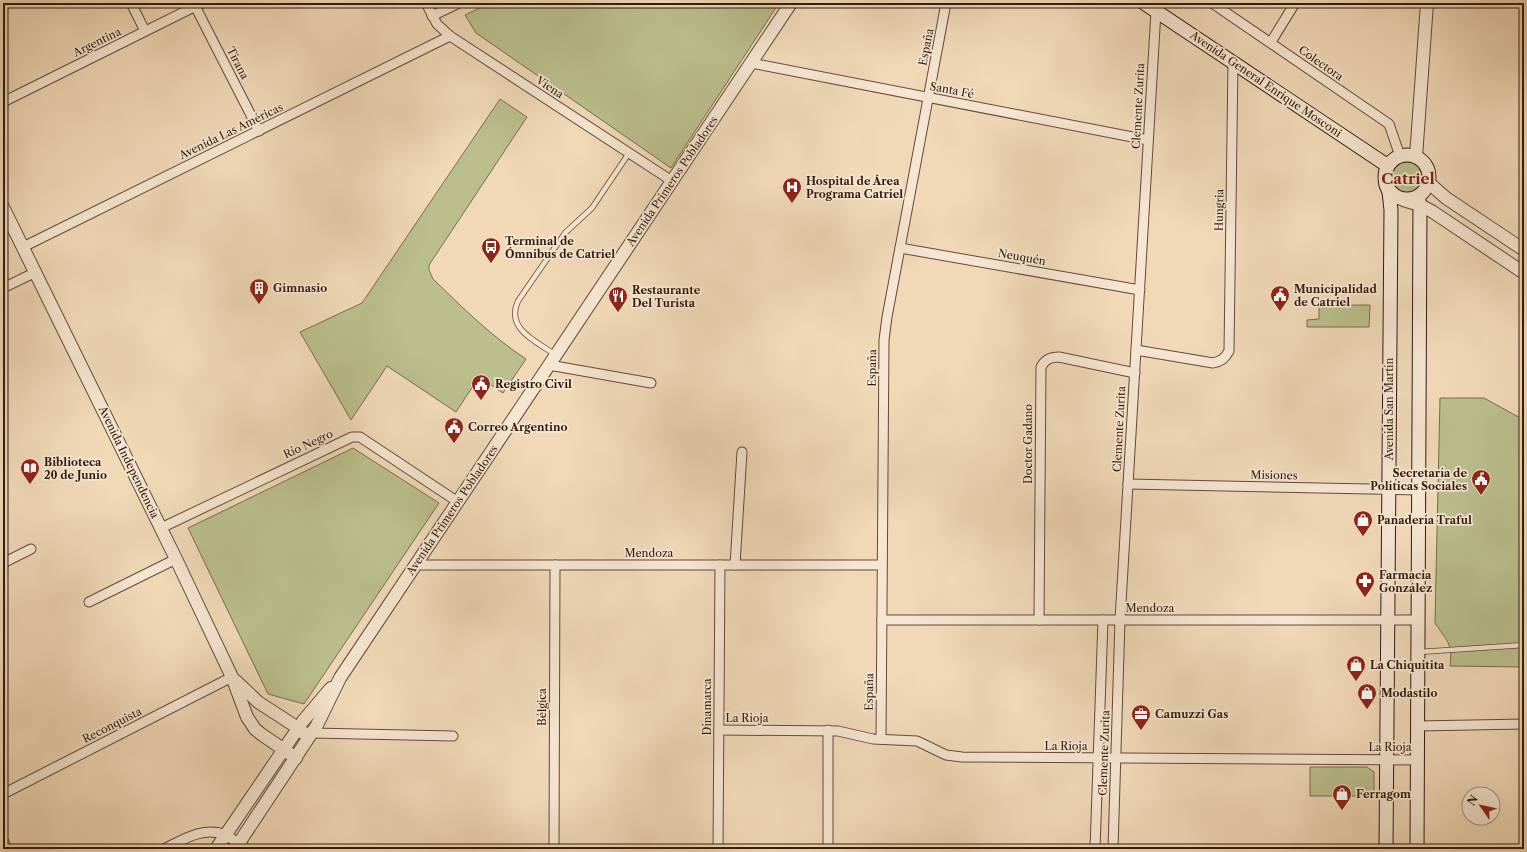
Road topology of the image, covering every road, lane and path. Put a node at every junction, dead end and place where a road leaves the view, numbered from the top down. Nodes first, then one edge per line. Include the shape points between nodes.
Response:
1 (131, 3) edge
2 (426, 3) edge
3 (459, 3) edge
4 (792, 3) edge
5 (946, 3) edge
6 (1144, 3) edge
7 (1212, 3) edge
8 (1295, 3) edge
9 (1427, 3) edge
10 (198, 5) edge
11 (1158, 7) edge
12 (432, 16) junction
13 (145, 31) junction
14 (450, 36) junction
15 (1271, 42) junction
16 (1232, 62) junction
17 (752, 63) junction
18 (929, 98) junction
19 (3, 102) edge
20 (259, 130) junction
21 (1148, 140) junction
22 (629, 153) junction
23 (1400, 156) junction
24 (1416, 157) junction
25 (1388, 166) junction
26 (672, 181) junction
27 (1429, 183) junction
28 (1386, 185) junction
29 (1419, 201) junction
30 (3, 207) edge
31 (24, 247) junction
32 (900, 248) junction
33 (1524, 250) edge
34 (36, 272) junction
35 (1524, 274) edge
36 (3, 288) edge
37 (1140, 290) junction
38 (1136, 350) junction
39 (553, 360) junction
40 (1135, 373) junction
41 (651, 383) dead end
42 (742, 452) dead end
43 (1128, 484) junction
44 (1389, 490) junction
45 (1418, 490) junction
46 (458, 502) junction
47 (161, 528) junction
48 (31, 549) dead end
49 (176, 558) junction
50 (3, 563) edge
51 (416, 565) junction
52 (555, 565) junction
53 (720, 565) junction
54 (735, 565) junction
55 (882, 565) junction
56 (90, 602) dead end
57 (882, 620) junction
58 (1039, 620) junction
59 (1103, 620) junction
60 (1120, 620) junction
61 (1388, 620) junction
62 (1417, 620) junction
63 (1524, 644) edge
64 (1417, 652) junction
65 (232, 677) junction
66 (340, 678) junction
67 (1524, 724) edge
68 (1418, 726) junction
69 (298, 728) junction
70 (719, 730) junction
71 (828, 730) junction
72 (453, 736) dead end
73 (309, 738) junction
74 (881, 739) junction
75 (283, 749) junction
76 (296, 758) junction
77 (1098, 758) junction
78 (1116, 758) junction
79 (1387, 760) junction
80 (1418, 760) junction
81 (3, 794) edge
82 (226, 835) junction
83 (3, 840) edge
84 (240, 847) edge
85 (7, 849) edge
86 (164, 849) edge
87 (216, 849) edge
88 (554, 849) edge
89 (718, 849) edge
90 (828, 849) edge
91 (1096, 849) edge
92 (1112, 849) edge
93 (1386, 849) edge
94 (1417, 849) edge

1 - 13 street
2 - 12 street, Viena
3 - 12 street
4 - 17 street, Avenida Primeros Pobladores
5 - 18 street, España
6 - 11 main road, Avenida General Enrique Mosconi
7 - 15 street, Colectora
8 - 15 street
9 - 24 street
10 - 13 street, Argentina
10 - 20 street, Tirana
11 - 16 main road, Avenida General Enrique Mosconi
11 - 21 street, Clemente Zurita
12 - 14 street, Viena
13 - 19 street, Argentina
14 - 20 street, Avenida Las Américas
14 - 22 street, Viena
15 - 23 street, Colectora via 1389,124
16 - 25 main road, Avenida General Enrique Mosconi
16 - 38 street, Hungria via 1230,344 1226,357 1213,363
17 - 18 street, Santa Fé
17 - 26 street, Avenida Primeros Pobladores
18 - 21 street, Santa Fé
18 - 32 street, España
20 - 31 street, Avenida Las Américas
21 - 37 street, Clemente Zurita
22 - 26 street, Viena
22 - 39 lane via 592,208 565,233 515,308 519,328
23 - 24 main road
23 - 25 main road
24 - 27 main road via 1429,172
25 - 28 main road, Avenida San Martín
26 - 39 street, Avenida Primeros Pobladores
27 - 29 main road
27 - 33 street via 1446,198
28 - 29 main road via 1396,197
28 - 44 main road, Avenida San Martín via 1390,210
29 - 35 street
29 - 45 main road
30 - 31 street, Avenida Independencia
31 - 34 street, Avenida Independencia
32 - 37 street, Neuquén
32 - 55 street, España via 884,340
34 - 36 street
34 - 47 street, Avenida Independencia
37 - 38 street, Clemente Zurita
38 - 40 street, Clemente Zurita
39 - 41 street
39 - 46 street, Avenida Primeros Pobladores
40 - 43 street, Clemente Zurita
40 - 58 street, Doctor Gadano via 1059,357 1049,359 1042,367
42 - 54 street
43 - 44 street, Misiones
43 - 60 street, Clemente Zurita
44 - 45 street, Misiones
44 - 61 main road, Avenida San Martín
45 - 62 main road
46 - 47 street, Río Negro via 360,437 352,436
46 - 51 street, Avenida Primeros Pobladores
47 - 49 street, Avenida Independencia
48 - 50 street
49 - 56 street
49 - 65 street, Avenida Independencia
51 - 52 street, Mendoza
51 - 66 street, Avenida Primeros Pobladores
52 - 53 street, Mendoza
52 - 88 street, Bélgica
53 - 54 street, Mendoza
53 - 70 street, Dinamarca
54 - 55 street, Mendoza
55 - 57 street, España
57 - 58 street, Mendoza
57 - 74 street, España
58 - 59 street, Mendoza
59 - 60 street, Mendoza
59 - 77 street, Clemente Zurita
60 - 61 street, Mendoza
60 - 78 street, Clemente Zurita
61 - 62 street, Mendoza
61 - 79 main road, Avenida San Martín
62 - 64 main road
63 - 64 lane
64 - 68 main road
65 - 69 street, Avenida Independencia via 258,702
65 - 75 street, Avenida Independencia via 250,723
65 - 81 street, Reconquista
66 - 69 street, Avenida Primeros Pobladores
66 - 73 street, Avenida Primeros Pobladores
67 - 68 street, La Rioja
68 - 80 main road
69 - 73 street, Avenida Independencia
69 - 75 street, Avenida Primeros Pobladores
70 - 71 street, La Rioja
70 - 89 street, Dinamarca
71 - 74 street, La Rioja
71 - 90 street
72 - 73 street
73 - 76 street, Avenida Primeros Pobladores
74 - 77 street, La Rioja via 918,741 954,757
75 - 76 street, Avenida Independencia
75 - 82 street, Avenida Primeros Pobladores
76 - 84 street, Avenida Primeros Pobladores
77 - 78 street, La Rioja
77 - 91 street, Clemente Zurita
78 - 79 street, La Rioja
78 - 92 street, Clemente Zurita
79 - 80 street, La Rioja
79 - 93 main road, Avenida San Martín
80 - 94 main road
82 - 84 street
82 - 86 street via 207,832 194,834
82 - 87 street, Avenida Primeros Pobladores
83 - 85 street

